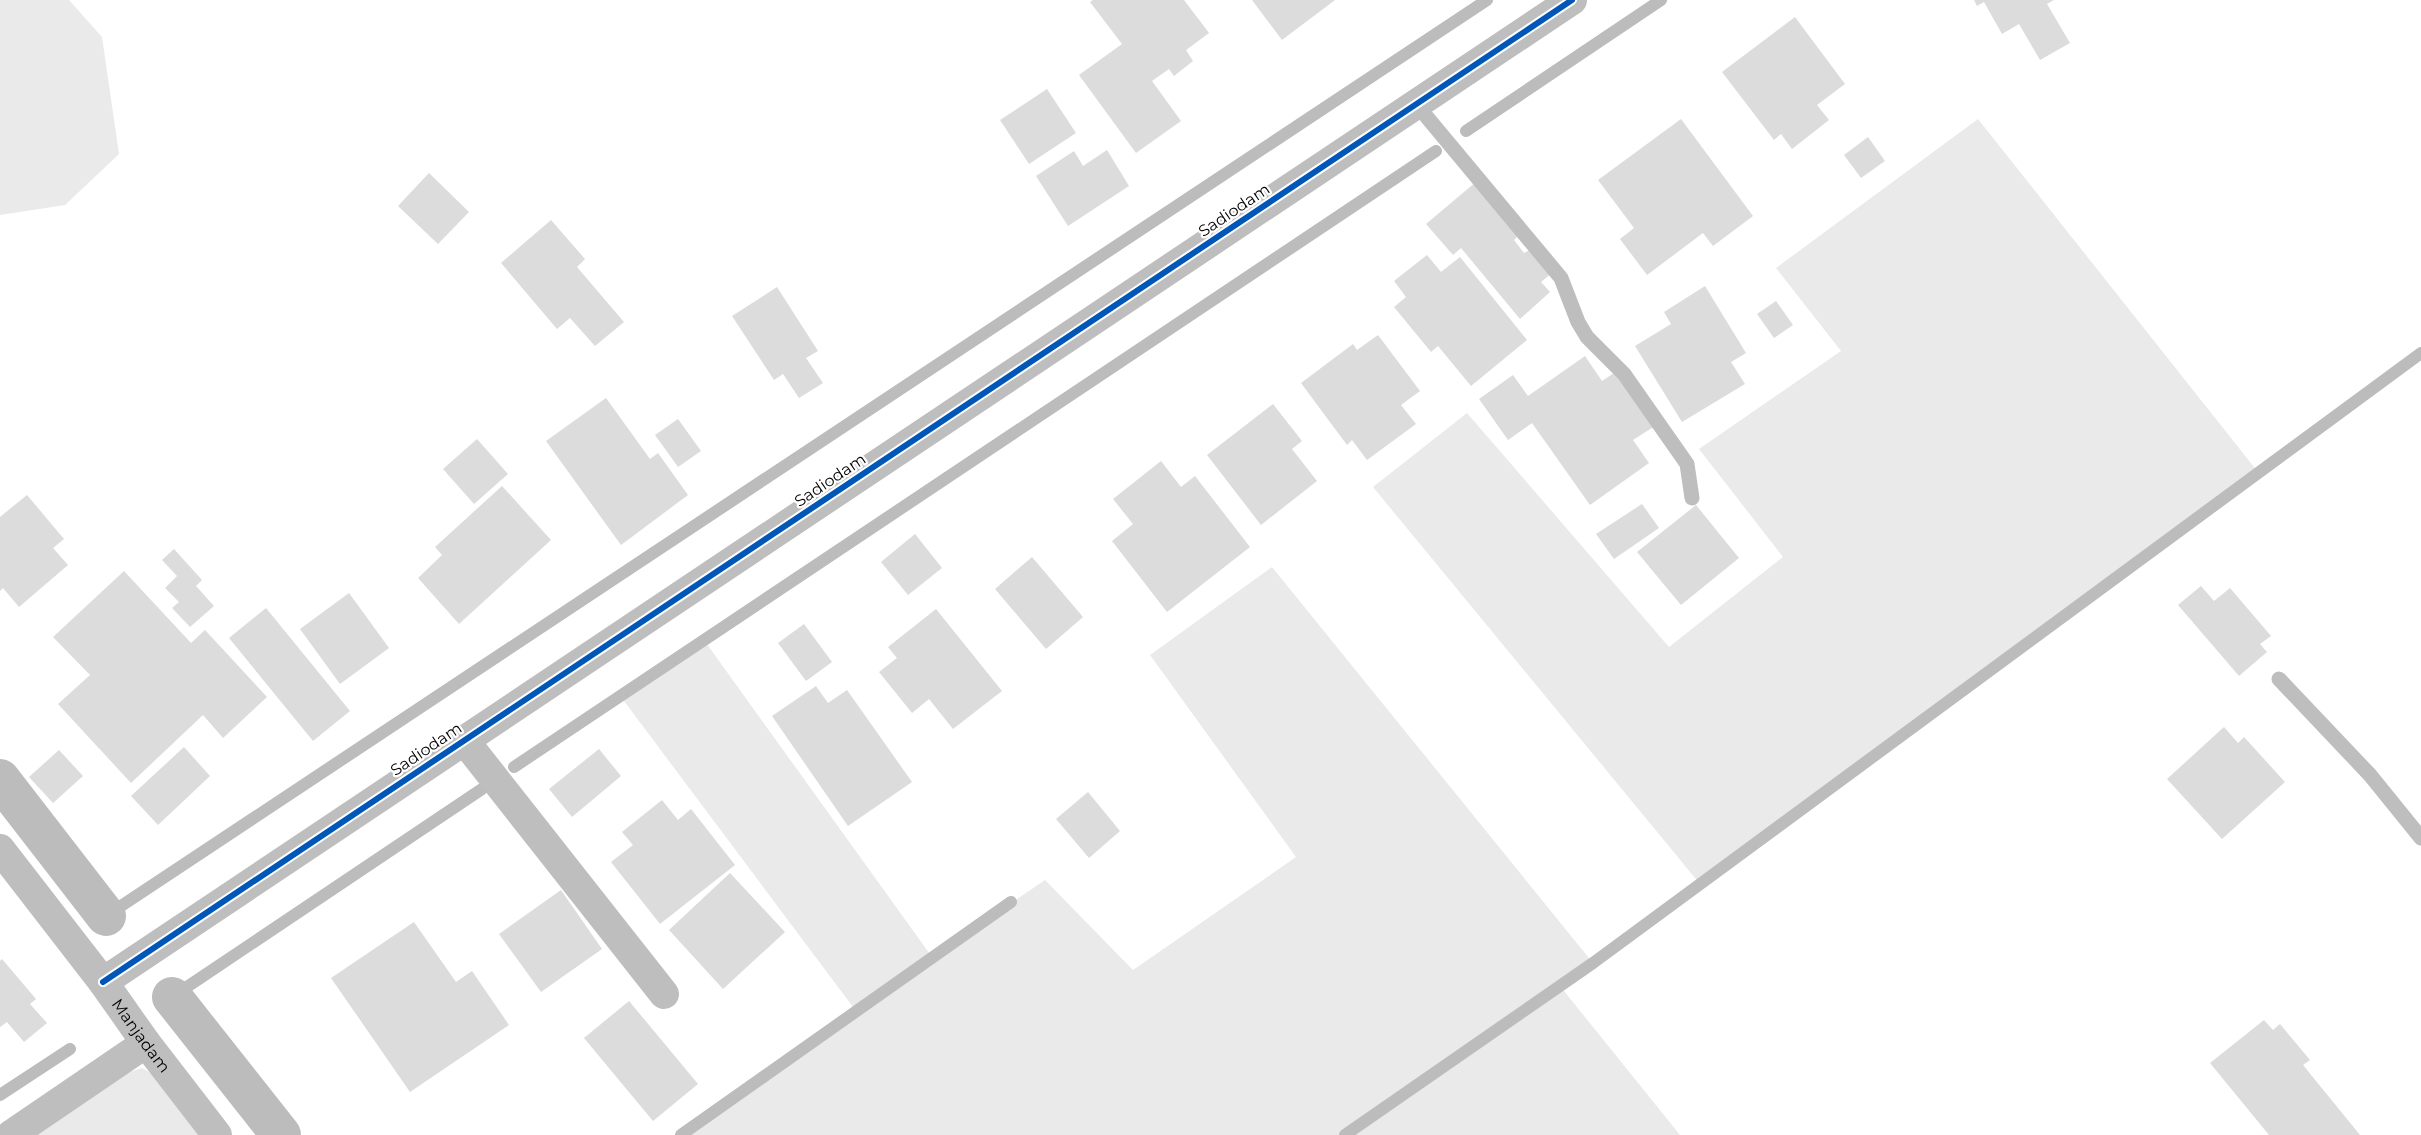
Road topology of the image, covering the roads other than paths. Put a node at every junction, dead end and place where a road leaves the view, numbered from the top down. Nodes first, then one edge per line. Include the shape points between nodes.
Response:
1 (1572, 0) edge
2 (1416, 104) junction
3 (1692, 498) dead end
4 (2279, 679) dead end
5 (464, 740) junction
6 (2421, 838) edge
7 (0, 849) edge
8 (103, 982) junction
9 (664, 994) dead end
10 (146, 1043) junction
11 (11, 1135) edge
12 (217, 1135) edge

1 - 2 street, Sadiodam
2 - 3 lane via 1562,278 1587,337 1624,374 1687,464
2 - 5 street, Sadiodam
4 - 6 lane via 2370,775
5 - 8 street, Sadiodam
5 - 9 street
7 - 8 street, Manjadam
8 - 10 street, Manjadam
10 - 11 street
10 - 12 street, Manjadam

